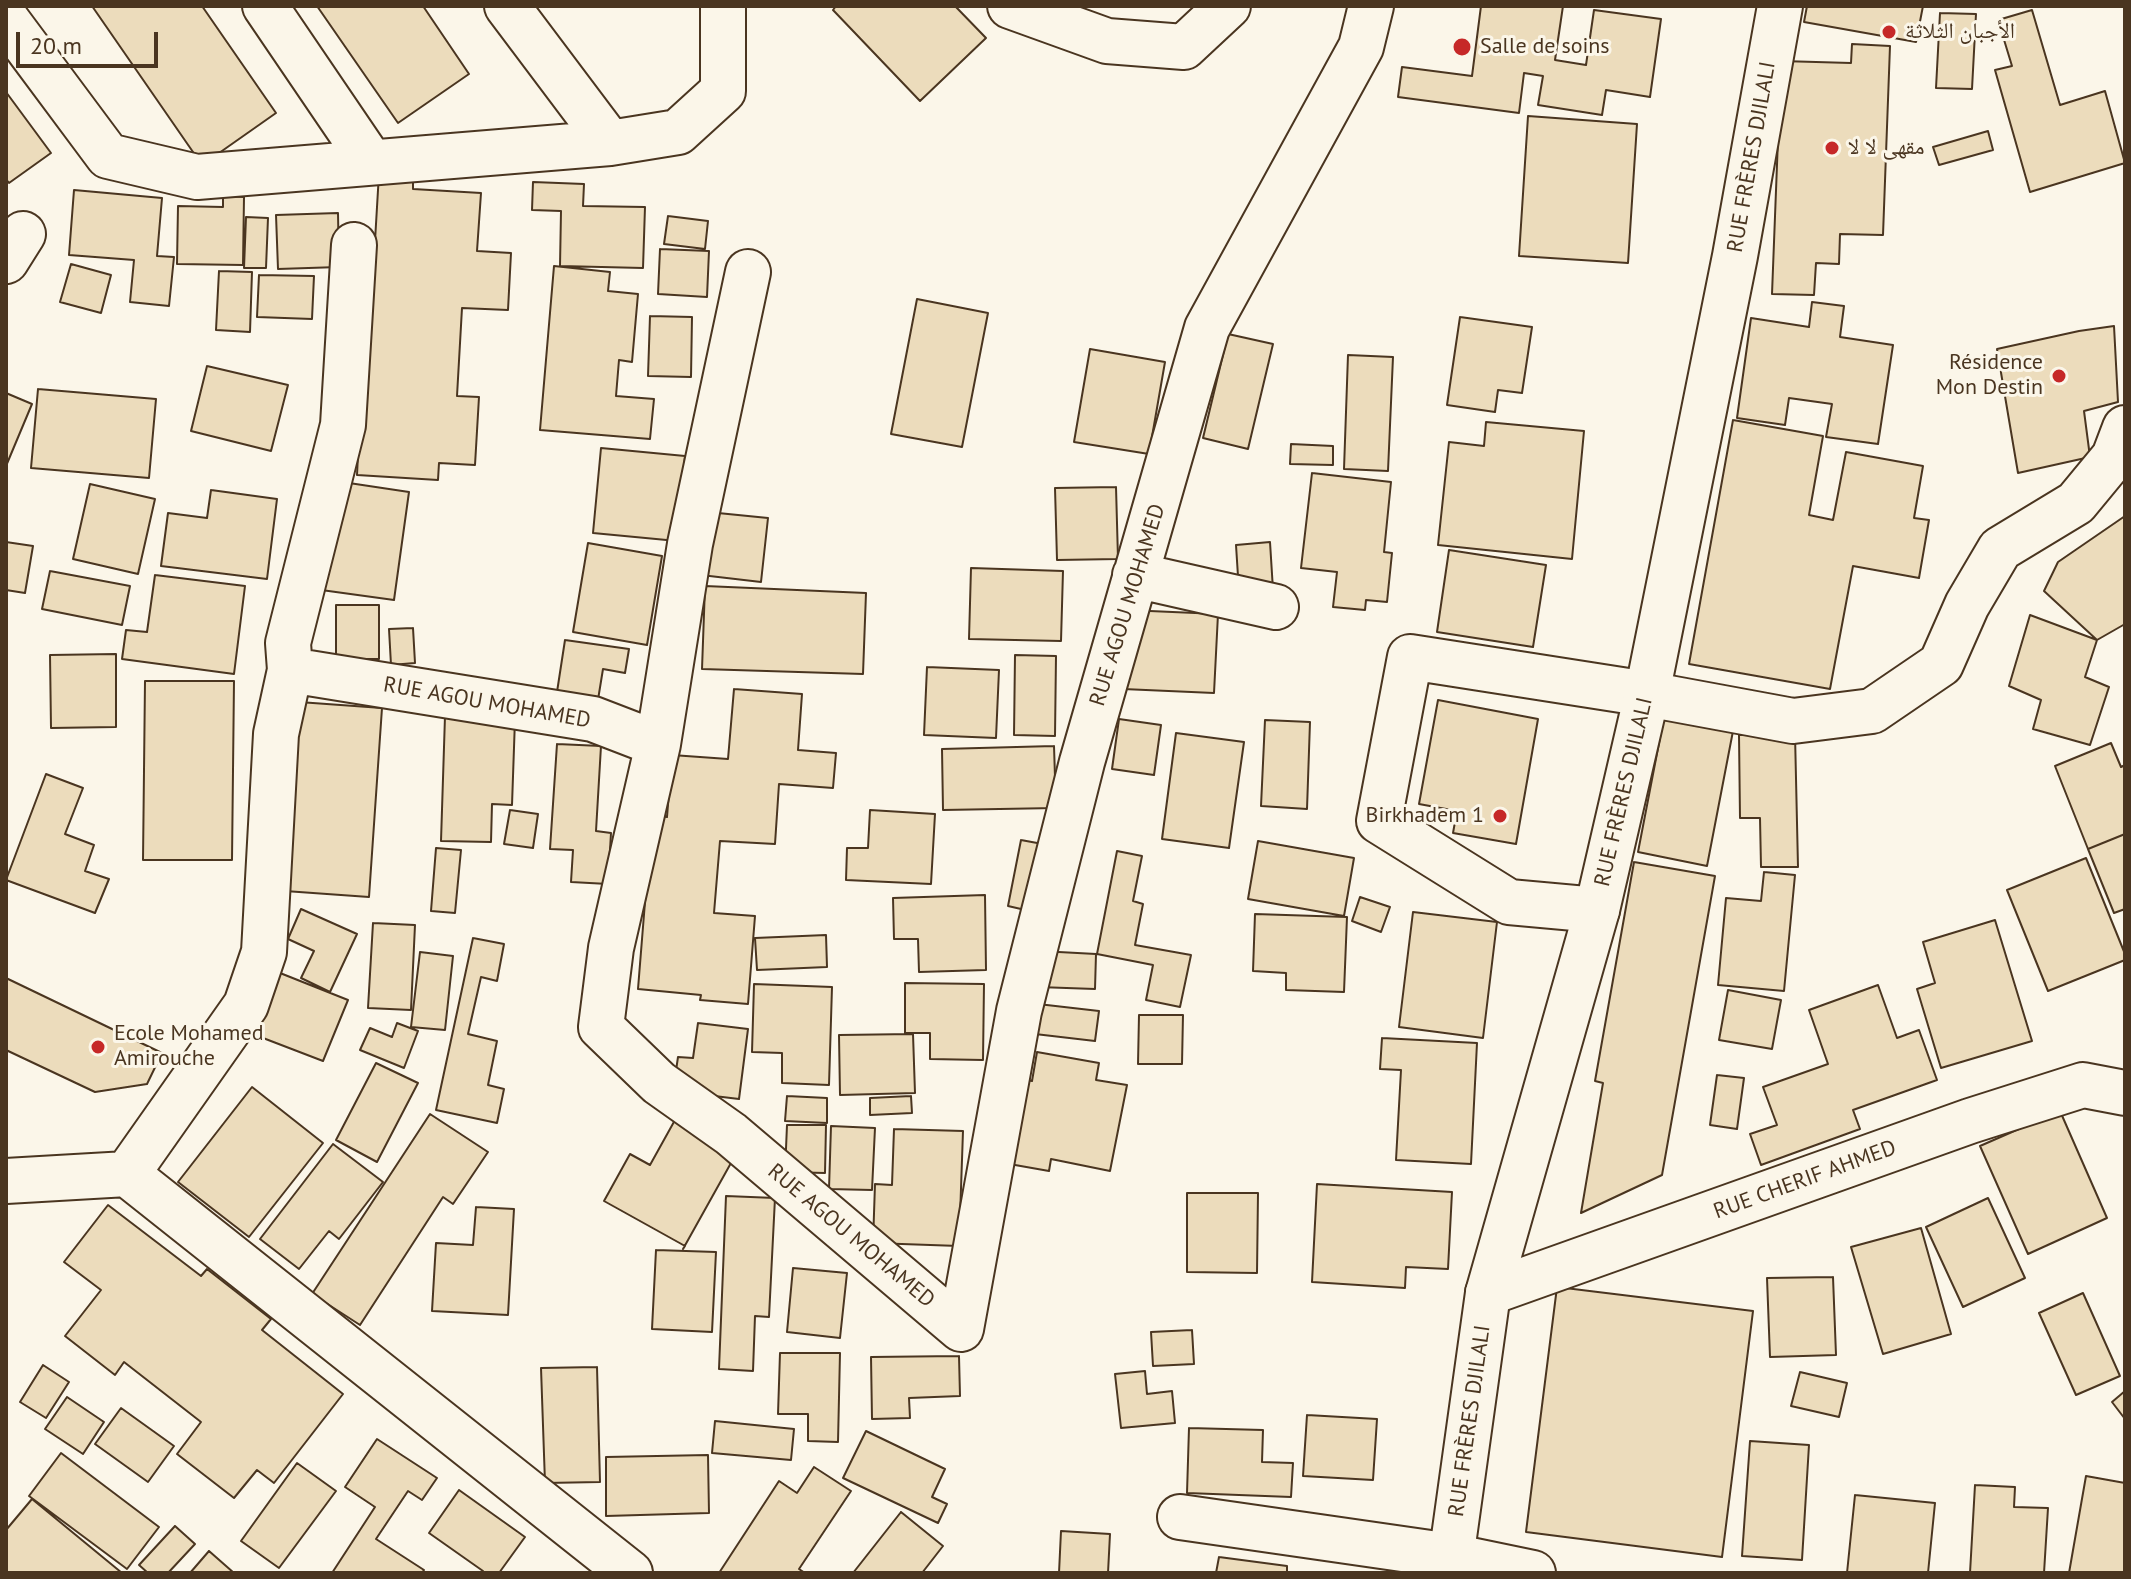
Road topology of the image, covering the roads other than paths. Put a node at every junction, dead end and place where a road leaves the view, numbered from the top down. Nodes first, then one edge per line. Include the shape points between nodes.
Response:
1 (265, 6) edge
2 (507, 6) edge
3 (723, 6) edge
4 (1010, 6) edge
5 (1228, 6) edge
6 (1371, 6) edge
7 (1780, 6) edge
8 (6, 19) edge
9 (610, 143) junction
10 (371, 162) junction
11 (354, 245) dead end
12 (748, 272) dead end
13 (2125, 428) edge
14 (1135, 575) junction
15 (1276, 607) dead end
16 (290, 670) junction
17 (1647, 694) junction
18 (658, 744) junction
19 (1597, 910) junction
20 (2125, 1093) edge
21 (127, 1174) junction
22 (6, 1181) edge
23 (1488, 1293) junction
24 (1180, 1517) dead end
25 (1450, 1564) edge
26 (630, 1573) edge
27 (1533, 1573) edge

1 - 10 street
2 - 9 street
3 - 9 street via 723,91 678,132
4 - 5 street via 1107,41 1184,47
6 - 14 street, RUE AGOU MOHAMED via 1361,47 1207,328
7 - 17 street, RUE FRÈRES DJILALI
8 - 10 street via 108,156 197,177
9 - 10 street
11 - 16 street via 343,425 288,643
12 - 18 street via 690,544
13 - 17 street via 2114,457 2076,503 2000,549 1941,664 1872,711 1793,721
14 - 15 street
14 - 18 street, RUE AGOU MOHAMED via 1019,1011 961,1329 731,1134 659,1083 601,1027 611,948
16 - 18 street, RUE AGOU MOHAMED via 593,719
16 - 21 street via 276,734 264,952 246,1005
17 - 19 street, RUE FRÈRES DJILALI
17 - 19 street via 1410,657 1379,821 1509,902
19 - 23 street, RUE FRÈRES DJILALI
20 - 23 street, RUE CHERIF AHMED via 2083,1085
21 - 22 street
21 - 26 street
23 - 25 street, RUE FRÈRES DJILALI
24 - 25 street
25 - 27 street

